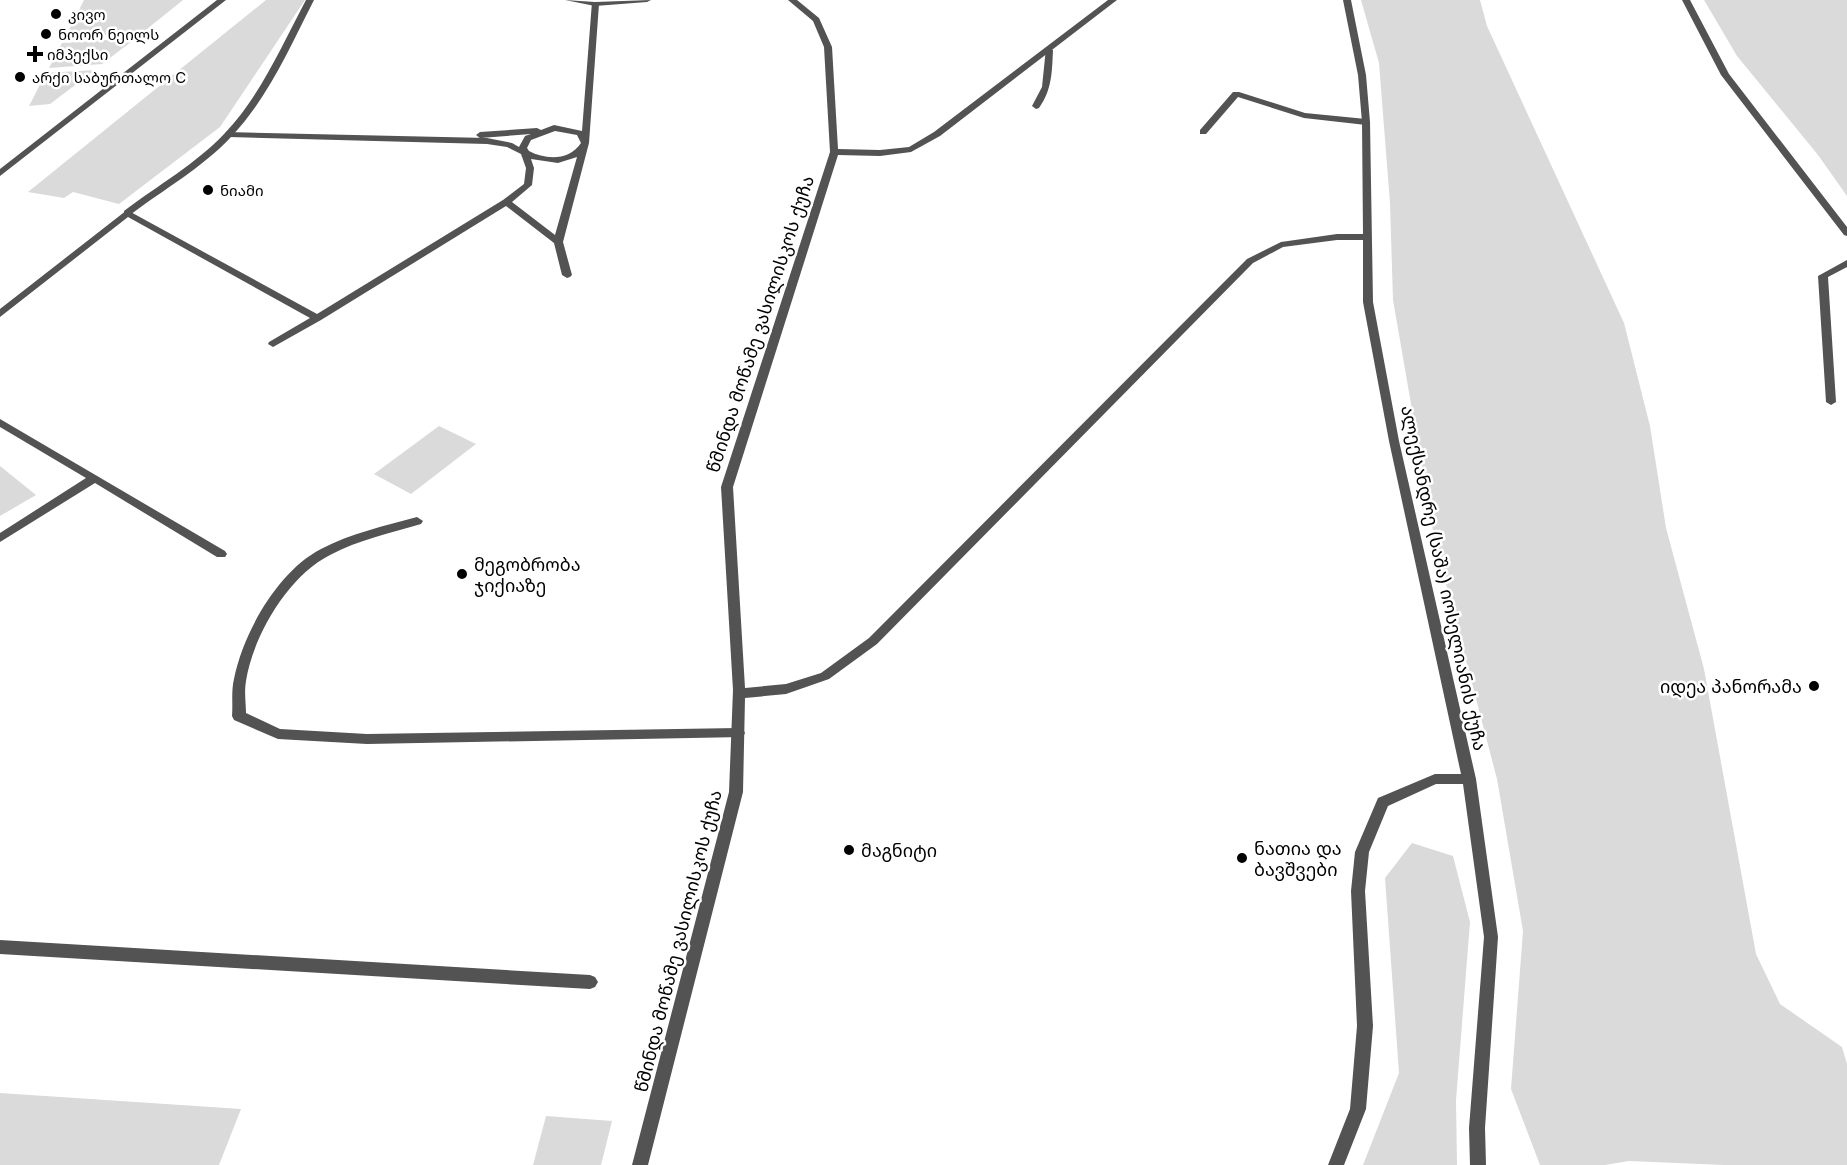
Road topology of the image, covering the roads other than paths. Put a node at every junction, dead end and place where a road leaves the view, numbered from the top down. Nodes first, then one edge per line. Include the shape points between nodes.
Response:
1 (222, 0) edge
2 (310, 0) edge
3 (569, 0) edge
4 (647, 0) edge
5 (792, 0) edge
6 (1113, 0) edge
7 (1347, 0) edge
8 (1686, 0) edge
9 (595, 4) junction
10 (1049, 50) junction
11 (1036, 106) dead end
12 (1366, 122) junction
13 (544, 130) junction
14 (1203, 132) dead end
15 (229, 134) junction
16 (442, 138) junction
17 (585, 143) junction
18 (834, 152) junction
19 (525, 153) junction
20 (0, 173) edge
21 (506, 202) junction
22 (127, 213) junction
23 (1847, 233) edge
24 (1367, 237) junction
25 (558, 242) junction
26 (1847, 262) edge
27 (567, 275) dead end
28 (0, 314) edge
29 (317, 318) junction
30 (273, 344) dead end
31 (1831, 402) dead end
32 (0, 422) edge
33 (95, 478) junction
34 (417, 521) dead end
35 (0, 538) edge
36 (221, 554) dead end
37 (739, 694) junction
38 (738, 733) junction
39 (1469, 779) junction
40 (0, 947) edge
41 (590, 982) dead end
42 (640, 1165) edge
43 (1336, 1165) edge
44 (1478, 1165) edge

1 - 20 street
2 - 15 street via 251,107
3 - 9 street
4 - 9 street
5 - 18 street, წმინდა მოწამე ვასილისკოს ქუჩა via 816,20 828,46
6 - 10 street
7 - 12 street, ალექსანდრე (საშა) იოსელიანის ქუჩა via 1362,75
8 - 23 street via 1725,75
9 - 17 street
10 - 11 street via 1048,83
10 - 18 street via 911,149
12 - 14 street via 1304,115 1236,94
12 - 24 street, ალექსანდრე (საშა) იოსელიანის ქუჩა
13 - 16 street
13 - 17 street via 573,130 580,133
13 - 19 street via 528,138 522,148
15 - 16 street
15 - 22 street
16 - 19 street via 487,141
17 - 19 street via 577,153 558,160 538,159
17 - 25 street
18 - 37 street, წმინდა მოწამე ვასილისკოს ქუჩა via 727,488
19 - 21 street via 530,168 528,185
21 - 25 street
21 - 29 street
22 - 28 street
22 - 29 street
24 - 37 street via 1281,245 1250,261 873,640 825,676 786,689
24 - 39 street, ალექსანდრე (საშა) იოსელიანის ქუჩა via 1368,302 1394,441
25 - 27 street
26 - 31 street via 1823,276
29 - 30 street
32 - 33 street
33 - 35 street
33 - 36 street
34 - 38 street via 313,559 284,586 240,677 239,716 278,734 367,739
37 - 38 street, წმინდა მოწამე ვასილისკოს ქუჩა
38 - 42 street, წმინდა მოწამე ვასილისკოს ქუჩა via 736,792
39 - 43 street via 1435,779 1383,802 1362,852 1358,891 1365,1026 1358,1109
39 - 44 street, ალექსანდრე (საშა) იოსელიანის ქუჩა via 1491,937 1477,1128
40 - 41 street

